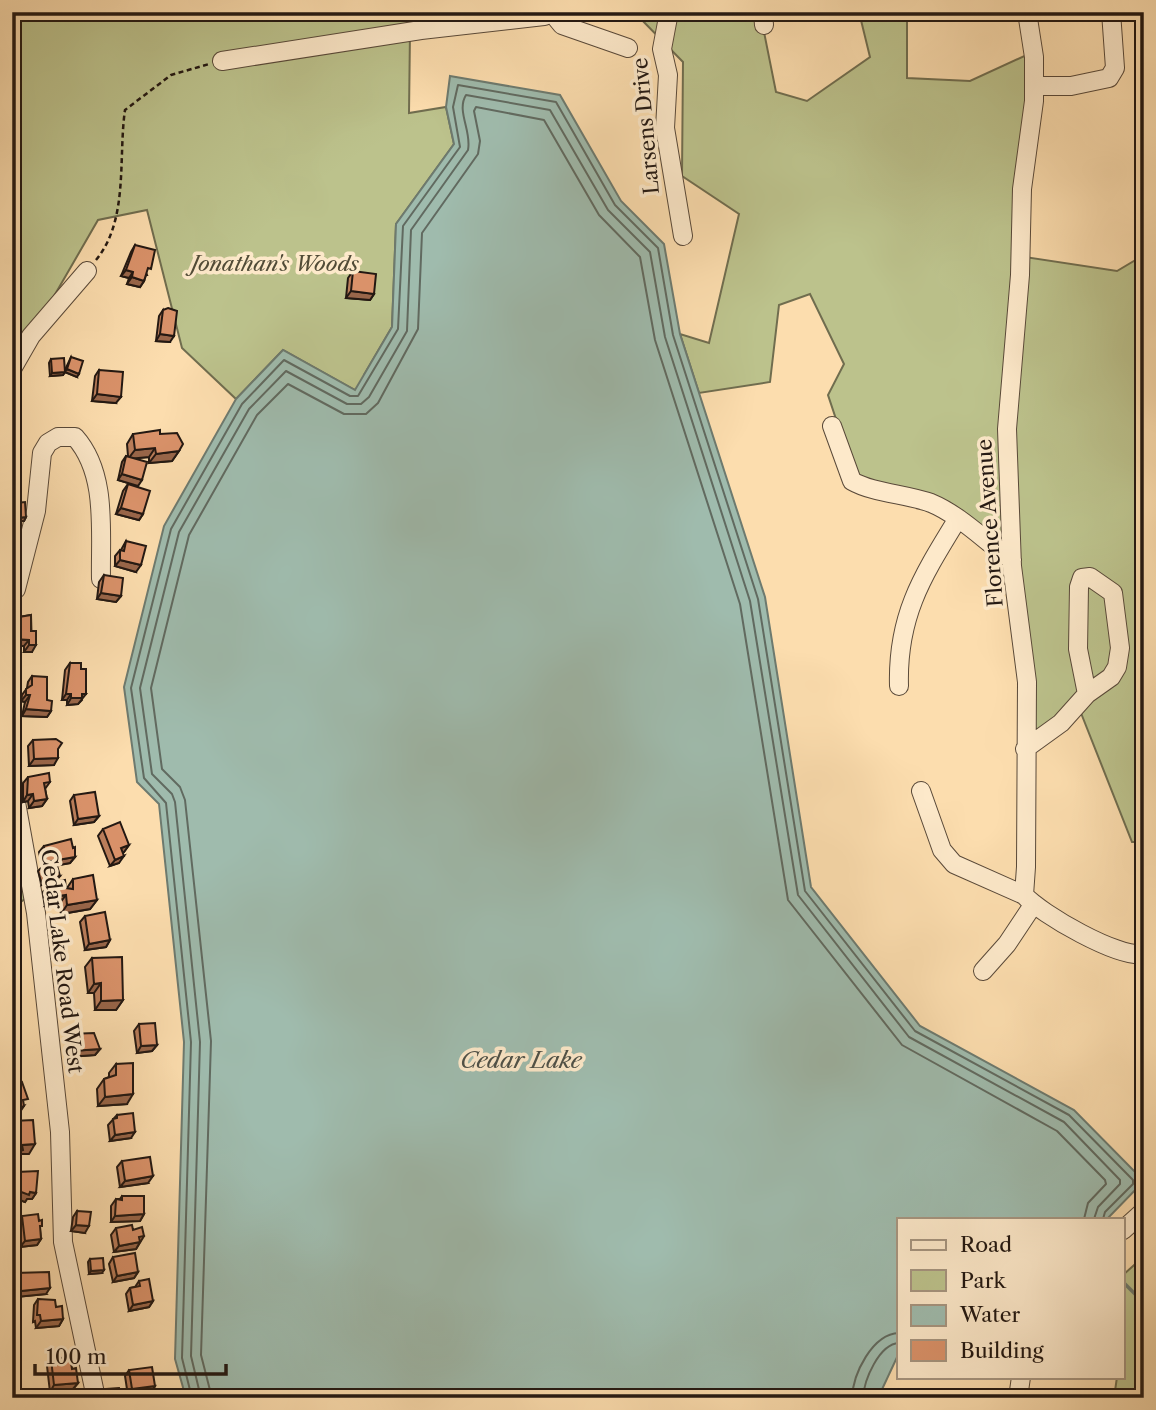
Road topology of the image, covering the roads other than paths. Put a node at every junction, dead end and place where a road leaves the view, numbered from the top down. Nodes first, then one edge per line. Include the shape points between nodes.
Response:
1 (668, 12) edge
2 (1027, 12) edge
3 (1111, 12) edge
4 (554, 13) edge
5 (628, 48) dead end
6 (222, 61) road end
7 (1034, 86) junction
8 (683, 236) dead end
9 (87, 271) road end
10 (12, 369) edge
11 (832, 426) dead end
12 (957, 520) junction
13 (1012, 560) junction
14 (101, 579) edge
15 (12, 590) edge
16 (899, 686) dead end
17 (1087, 694) junction
18 (1025, 749) junction
19 (12, 780) edge
20 (921, 791) dead end
21 (1028, 900) junction
22 (1144, 954) edge
23 (983, 971) dead end
24 (1144, 1211) edge
25 (1124, 1229) edge
26 (1021, 1378) edge
27 (96, 1398) edge
28 (1018, 1398) edge

1 - 8 street, Larsens Drive via 662,49 668,75 665,128
2 - 7 street, Florence Avenue
3 - 7 street via 1115,68 1109,78 1071,86
4 - 5 street via 562,25
4 - 6 street
7 - 13 street, Florence Avenue via 1009,383
9 - 10 street via 31,336
11 - 12 street via 852,481 863,488 914,497
12 - 13 street
12 - 16 street via 906,617 898,650
13 - 18 street, Florence Avenue via 1027,682
14 - 15 street via 99,490 83,446 75,437 63,435 52,439 42,453 36,510 16,589
17 - 17 street via 1111,677 1120,648 1113,593 1090,577 1082,578 1079,599 1078,649
17 - 18 street via 1061,723
18 - 21 street, Florence Avenue
19 - 27 street, Cedar Lake Road West via 37,927 60,1132 64,1242
20 - 21 street via 942,850 954,864
21 - 22 street via 1118,949
21 - 23 street via 1007,944
24 - 25 street
26 - 28 street

